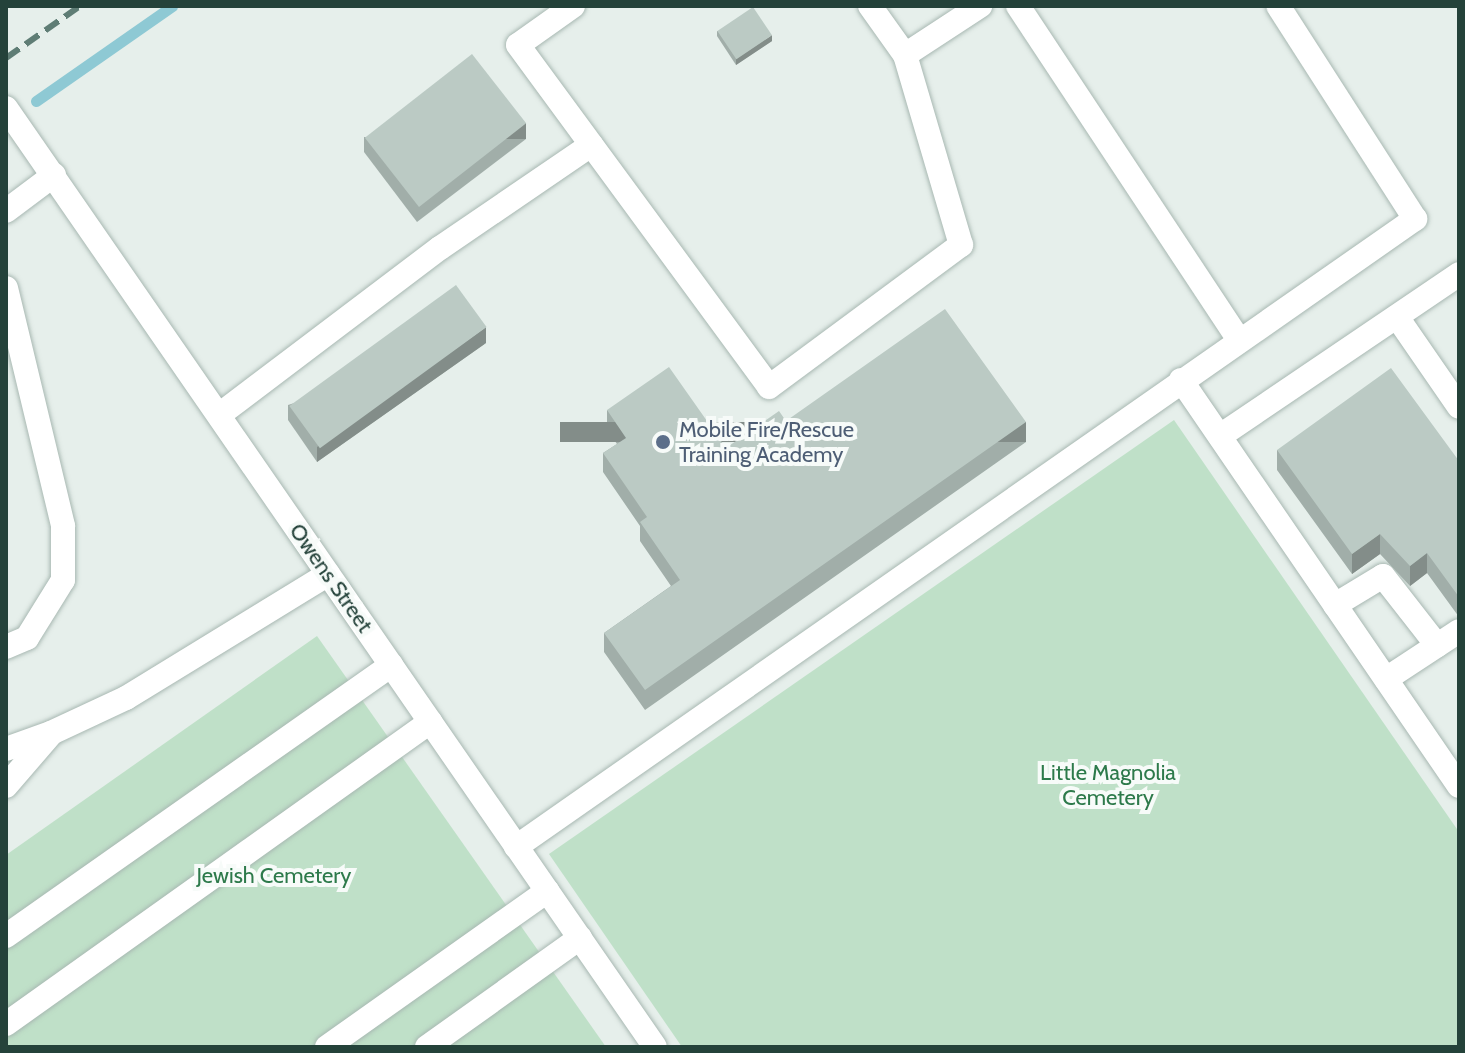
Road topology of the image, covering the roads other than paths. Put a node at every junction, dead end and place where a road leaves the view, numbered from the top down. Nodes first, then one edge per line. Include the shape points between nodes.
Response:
1 (573, 6) edge
2 (870, 6) edge
3 (980, 6) edge
4 (1018, 6) edge
5 (1278, 6) edge
6 (905, 55) junction
7 (6, 108) edge
8 (591, 145) junction
9 (54, 175) junction
10 (6, 211) edge
11 (1459, 274) edge
12 (6, 288) edge
13 (1397, 317) junction
14 (1239, 340) junction
15 (1181, 380) junction
16 (1459, 407) edge
17 (219, 415) junction
18 (1220, 436) junction
19 (328, 574) junction
20 (1335, 605) junction
21 (1459, 631) edge
22 (1437, 645) junction
23 (6, 647) edge
24 (391, 665) junction
25 (1386, 679) junction
26 (430, 722) junction
27 (51, 733) junction
28 (6, 749) edge
29 (6, 786) edge
30 (1459, 786) edge
31 (516, 847) junction
32 (547, 891) junction
33 (6, 936) edge
34 (580, 938) junction
35 (6, 1024) edge
36 (327, 1047) edge
37 (427, 1047) edge
38 (655, 1047) edge

1 - 8 street via 518,45
2 - 6 street
3 - 6 street
4 - 14 street
5 - 14 street via 1415,219
6 - 8 street via 961,245 769,387
7 - 9 street, Owens Street
8 - 17 street via 440,248
9 - 10 street
9 - 17 street, Owens Street
11 - 13 street
12 - 23 street via 63,526 63,580 27,638
13 - 16 street
13 - 18 street
14 - 15 street
15 - 18 street
15 - 31 street
17 - 19 street, Owens Street
18 - 20 street
19 - 24 street, Owens Street
19 - 27 street via 126,698
20 - 22 street via 1383,576
20 - 25 street
21 - 22 street
22 - 25 street
24 - 26 street, Owens Street
24 - 33 street
25 - 30 street
26 - 31 street, Owens Street
26 - 35 street
27 - 28 street
27 - 29 street
31 - 32 street, Owens Street
32 - 34 street, Owens Street
32 - 36 street
34 - 37 street
34 - 38 street, Owens Street

